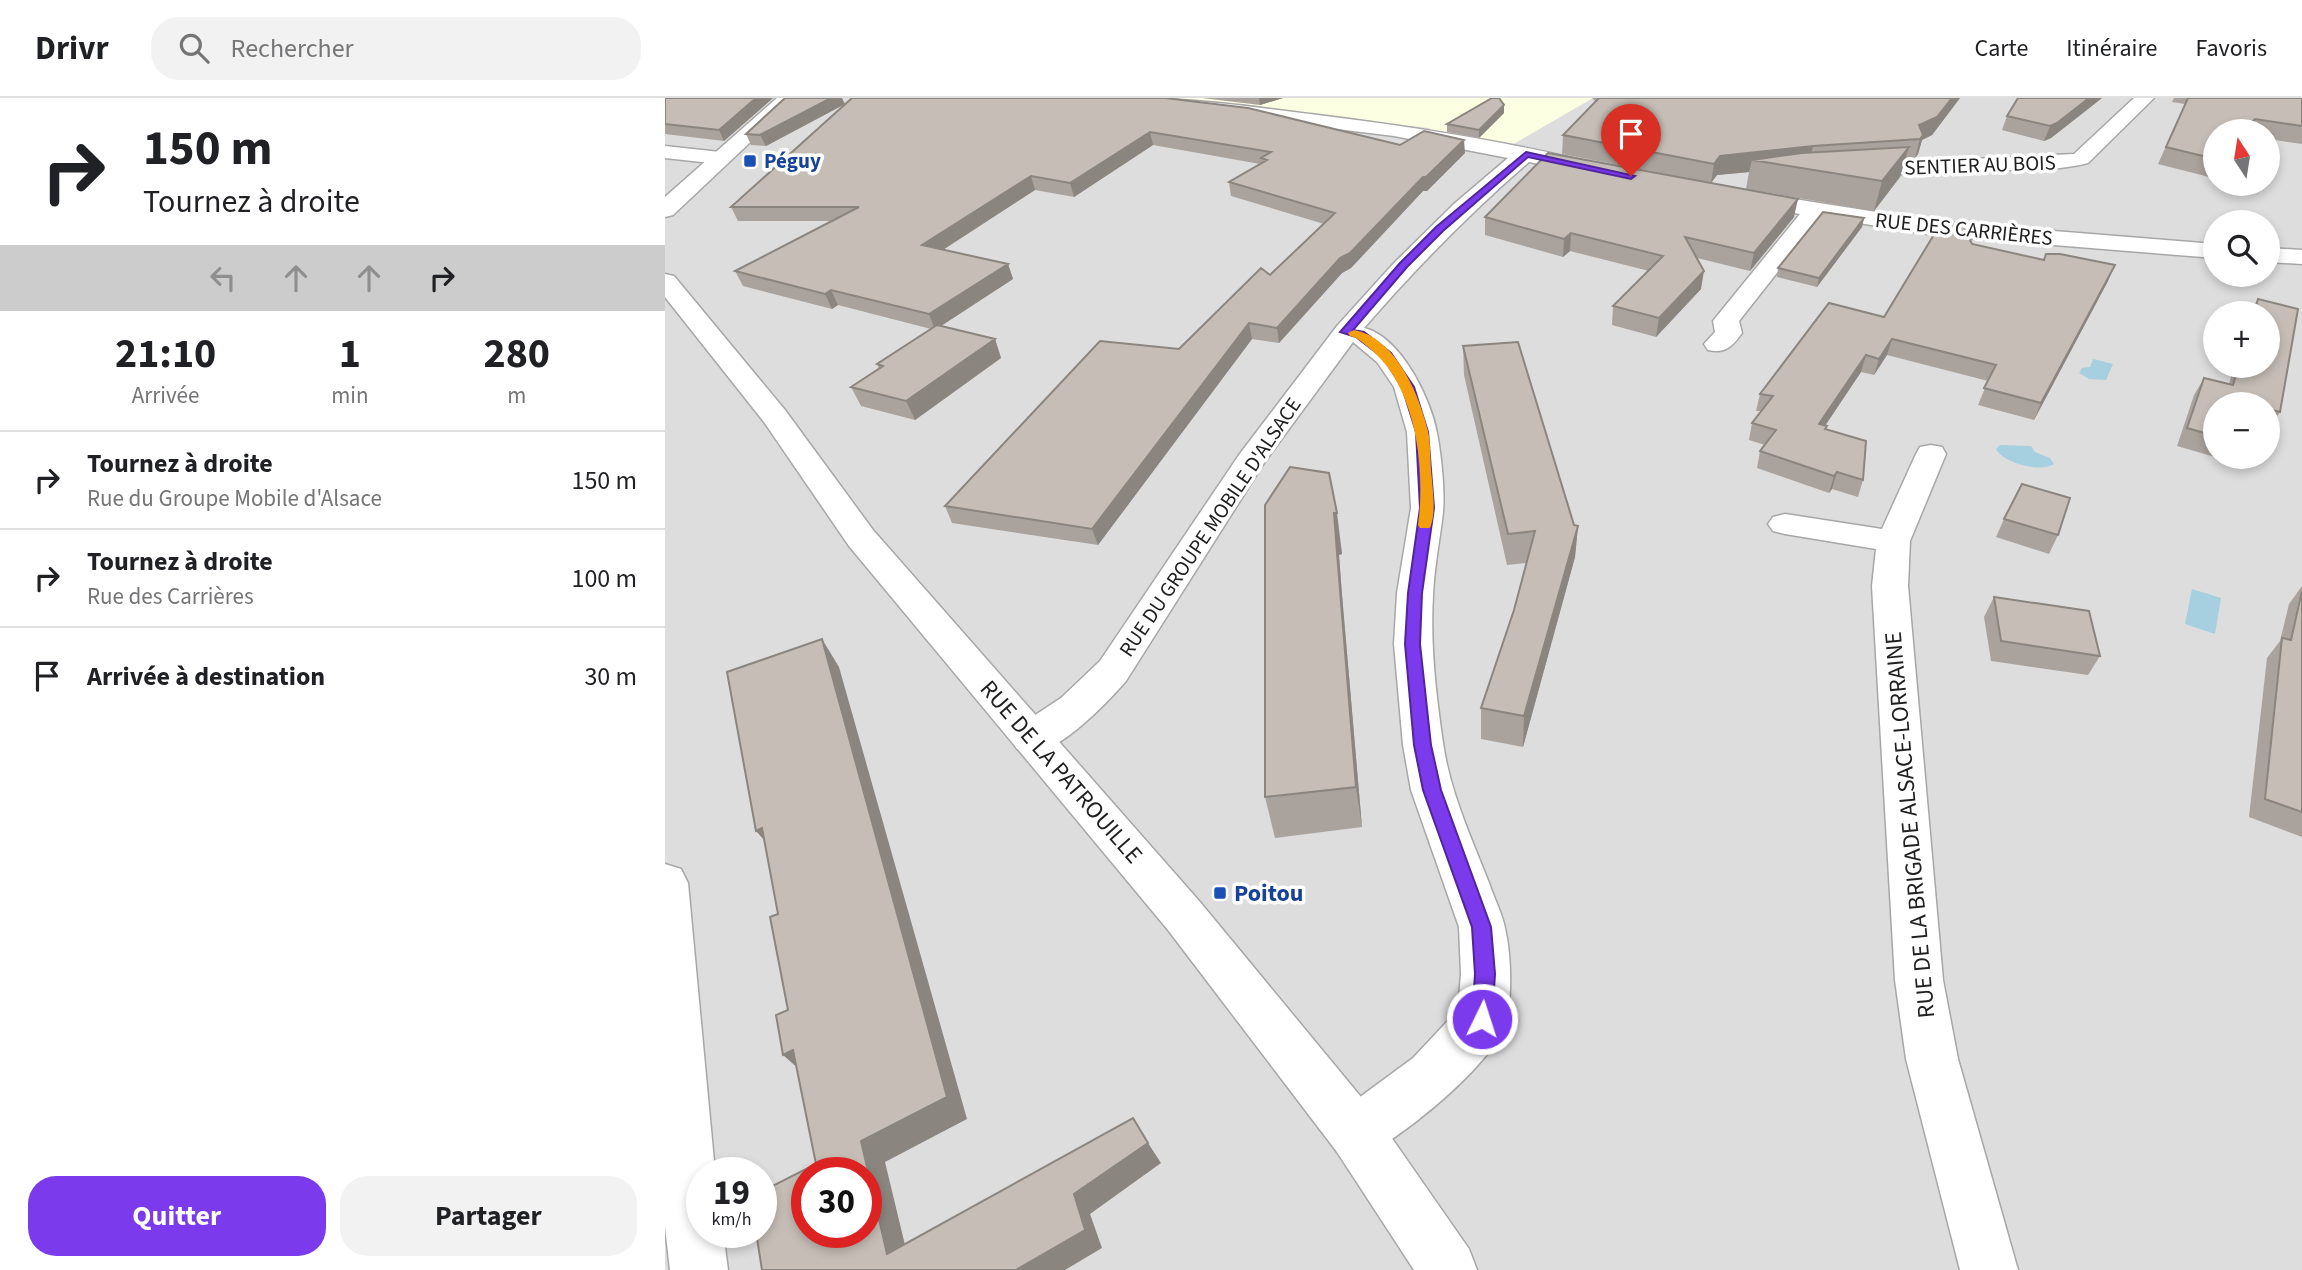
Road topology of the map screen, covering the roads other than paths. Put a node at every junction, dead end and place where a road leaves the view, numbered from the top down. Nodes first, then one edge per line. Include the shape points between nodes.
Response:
1 (788, 98) edge
2 (1134, 98) edge
3 (2144, 98) edge
4 (665, 152) edge
5 (1526, 155) junction
6 (720, 158) junction
7 (1823, 172) edge
8 (1618, 173) edge
9 (1759, 178) edge
10 (665, 210) edge
11 (1815, 210) junction
12 (2203, 250) edge
13 (2280, 256) edge
14 (2302, 257) edge
15 (665, 281) edge
16 (1346, 332) junction
17 (1718, 344) dead end
18 (1931, 454) dead end
19 (1785, 524) dead end
20 (1893, 541) junction
21 (1031, 738) junction
22 (665, 883) edge
23 (1356, 1133) junction
24 (678, 1208) edge
25 (699, 1270) edge
26 (1448, 1270) edge
27 (1989, 1270) edge

1 - 6 street
2 - 5 street via 1394,130
3 - 7 street, SENTIER AU BOIS via 2081,159
4 - 6 street
5 - 8 street
5 - 16 street, RUE DU GROUPE MOBILE D'ALSACE via 1430,238
6 - 10 street
9 - 11 street, RUE DES CARRIÈRES via 1729,188
11 - 12 street, RUE DES CARRIÈRES via 1940,229
11 - 17 street via 1726,320 1729,333
13 - 14 street
15 - 21 street, RUE DE LA PATROUILLE via 775,416 861,538
16 - 21 street, RUE DU GROUPE MOBILE D'ALSACE via 1249,460 1113,671 1067,718
16 - 23 street via 1360,335 1387,356 1408,387 1422,432 1427,508 1413,644 1423,745 1432,790 1482,927 1485,974 1482,1019 1458,1049 1431,1076
18 - 20 street, RUE DE LA BRIGADE ALSACE-LORRAINE
19 - 20 street
20 - 27 street, RUE DE LA BRIGADE ALSACE-LORRAINE via 1890,586 1919,980 1932,1059
21 - 23 street, RUE DE LA PATROUILLE via 1184,916
22 - 24 street
23 - 26 street, RUE DE LA PATROUILLE
24 - 25 street

